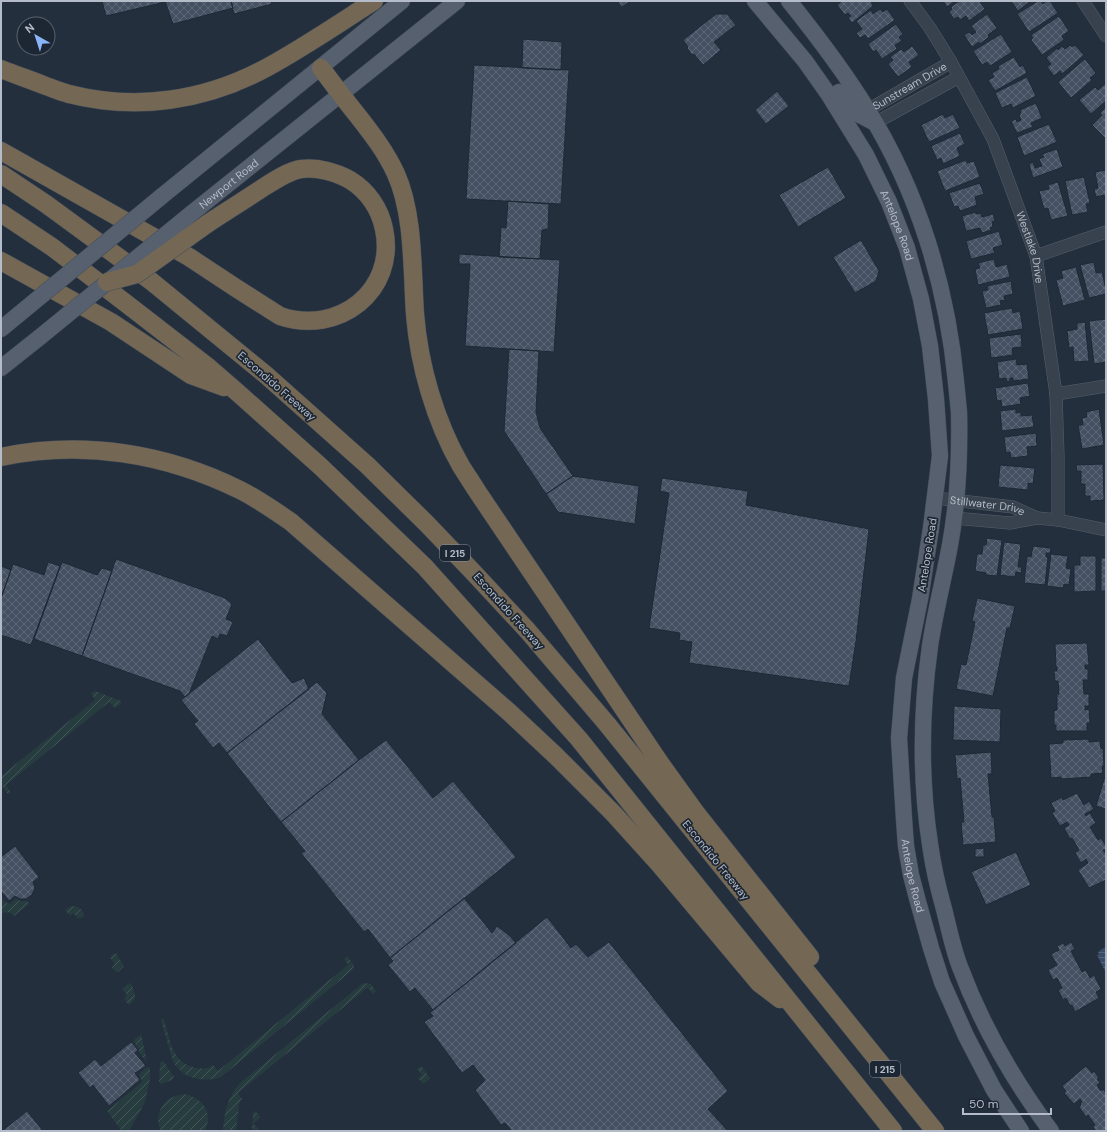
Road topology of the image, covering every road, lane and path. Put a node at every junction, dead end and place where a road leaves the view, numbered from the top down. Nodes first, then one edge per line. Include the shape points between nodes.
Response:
1 (374, 1) edge
2 (402, 1) edge
3 (457, 1) edge
4 (755, 1) edge
5 (789, 1) edge
6 (910, 1) edge
7 (1083, 1) edge
8 (1106, 36) edge
9 (790, 42) junction
10 (951, 62) junction
11 (321, 68) junction
12 (1, 69) edge
13 (959, 77) junction
14 (340, 94) junction
15 (872, 117) junction
16 (848, 124) junction
17 (1, 150) edge
18 (1, 174) edge
19 (1, 213) edge
20 (924, 231) junction
21 (1106, 232) edge
22 (1036, 256) junction
23 (1, 261) edge
24 (107, 282) junction
25 (1, 329) edge
26 (1, 368) edge
27 (1106, 386) edge
28 (237, 392) junction
29 (1056, 394) junction
30 (1, 457) edge
31 (936, 498) junction
32 (956, 500) junction
33 (954, 518) junction
34 (1037, 518) junction
35 (1058, 520) junction
36 (1106, 530) edge
37 (834, 1007) junction
38 (797, 1010) junction
39 (894, 1131) edge
40 (935, 1131) edge
41 (1021, 1131) edge
42 (1051, 1131) edge

1 - 12 highway via 265,69 227,86 184,98 130,102 88,98 68,94
2 - 11 main road
3 - 14 main road, Newport Road
4 - 9 main road, Antelope Road
5 - 15 main road, Antelope Road via 815,33
6 - 10 street, Westlake Drive
7 - 8 street
9 - 15 main road via 812,53 854,112
9 - 16 main road, Antelope Road
10 - 13 street, Westlake Drive
10 - 15 street, Sunstream Drive
11 - 14 highway
11 - 25 main road, bridge
13 - 15 street, Sunstream Drive
13 - 22 street, Westlake Drive via 994,139
14 - 24 main road, Newport Road, bridge
14 - 37 highway via 376,139 396,174 409,228 415,315 423,368 437,413 460,465 696,813 824,974
15 - 20 main road, Antelope Road via 906,186
16 - 20 main road via 859,128 870,138 910,218
16 - 31 main road, Antelope Road via 889,202 907,248 921,299 936,399 940,456
17 - 24 highway, bridge via 189,257 280,316 287,318 303,321 332,318 347,312 360,302 380,275 386,249 385,233 374,204 354,183 324,170 294,171 272,182 207,224 137,274
18 - 37 highway, Escondido Freeway / I 215 via 151,281 266,375 367,465 426,523 527,630 607,724
19 - 28 highway, I 215 via 124,301
20 - 32 main road, Antelope Road via 937,272 954,359 959,411
21 - 22 street
22 - 29 street, Westlake Drive
23 - 28 highway via 111,322 191,375
24 - 26 main road, Newport Road, bridge
27 - 29 street
28 - 38 highway, I 215 via 320,466 426,567 579,739
29 - 35 street, Westlake Drive
30 - 38 highway via 69,449 140,455 197,471 241,490 268,506 291,522 556,756 660,865 758,983
31 - 32 street, Stillwater Drive
31 - 41 main road, Antelope Road via 904,678 899,738 906,846 917,898 942,982 994,1090
32 - 33 main road, Antelope Road
32 - 34 street, Stillwater Drive via 1013,506
33 - 34 street, Stillwater Drive via 1010,524
33 - 42 main road, Antelope Road via 931,643 924,708 923,758 930,846 950,935 974,999 998,1049
34 - 35 street, Stillwater Drive
35 - 36 street, Stillwater Drive
37 - 40 highway, Escondido Freeway / I 215
38 - 39 highway, I 215

